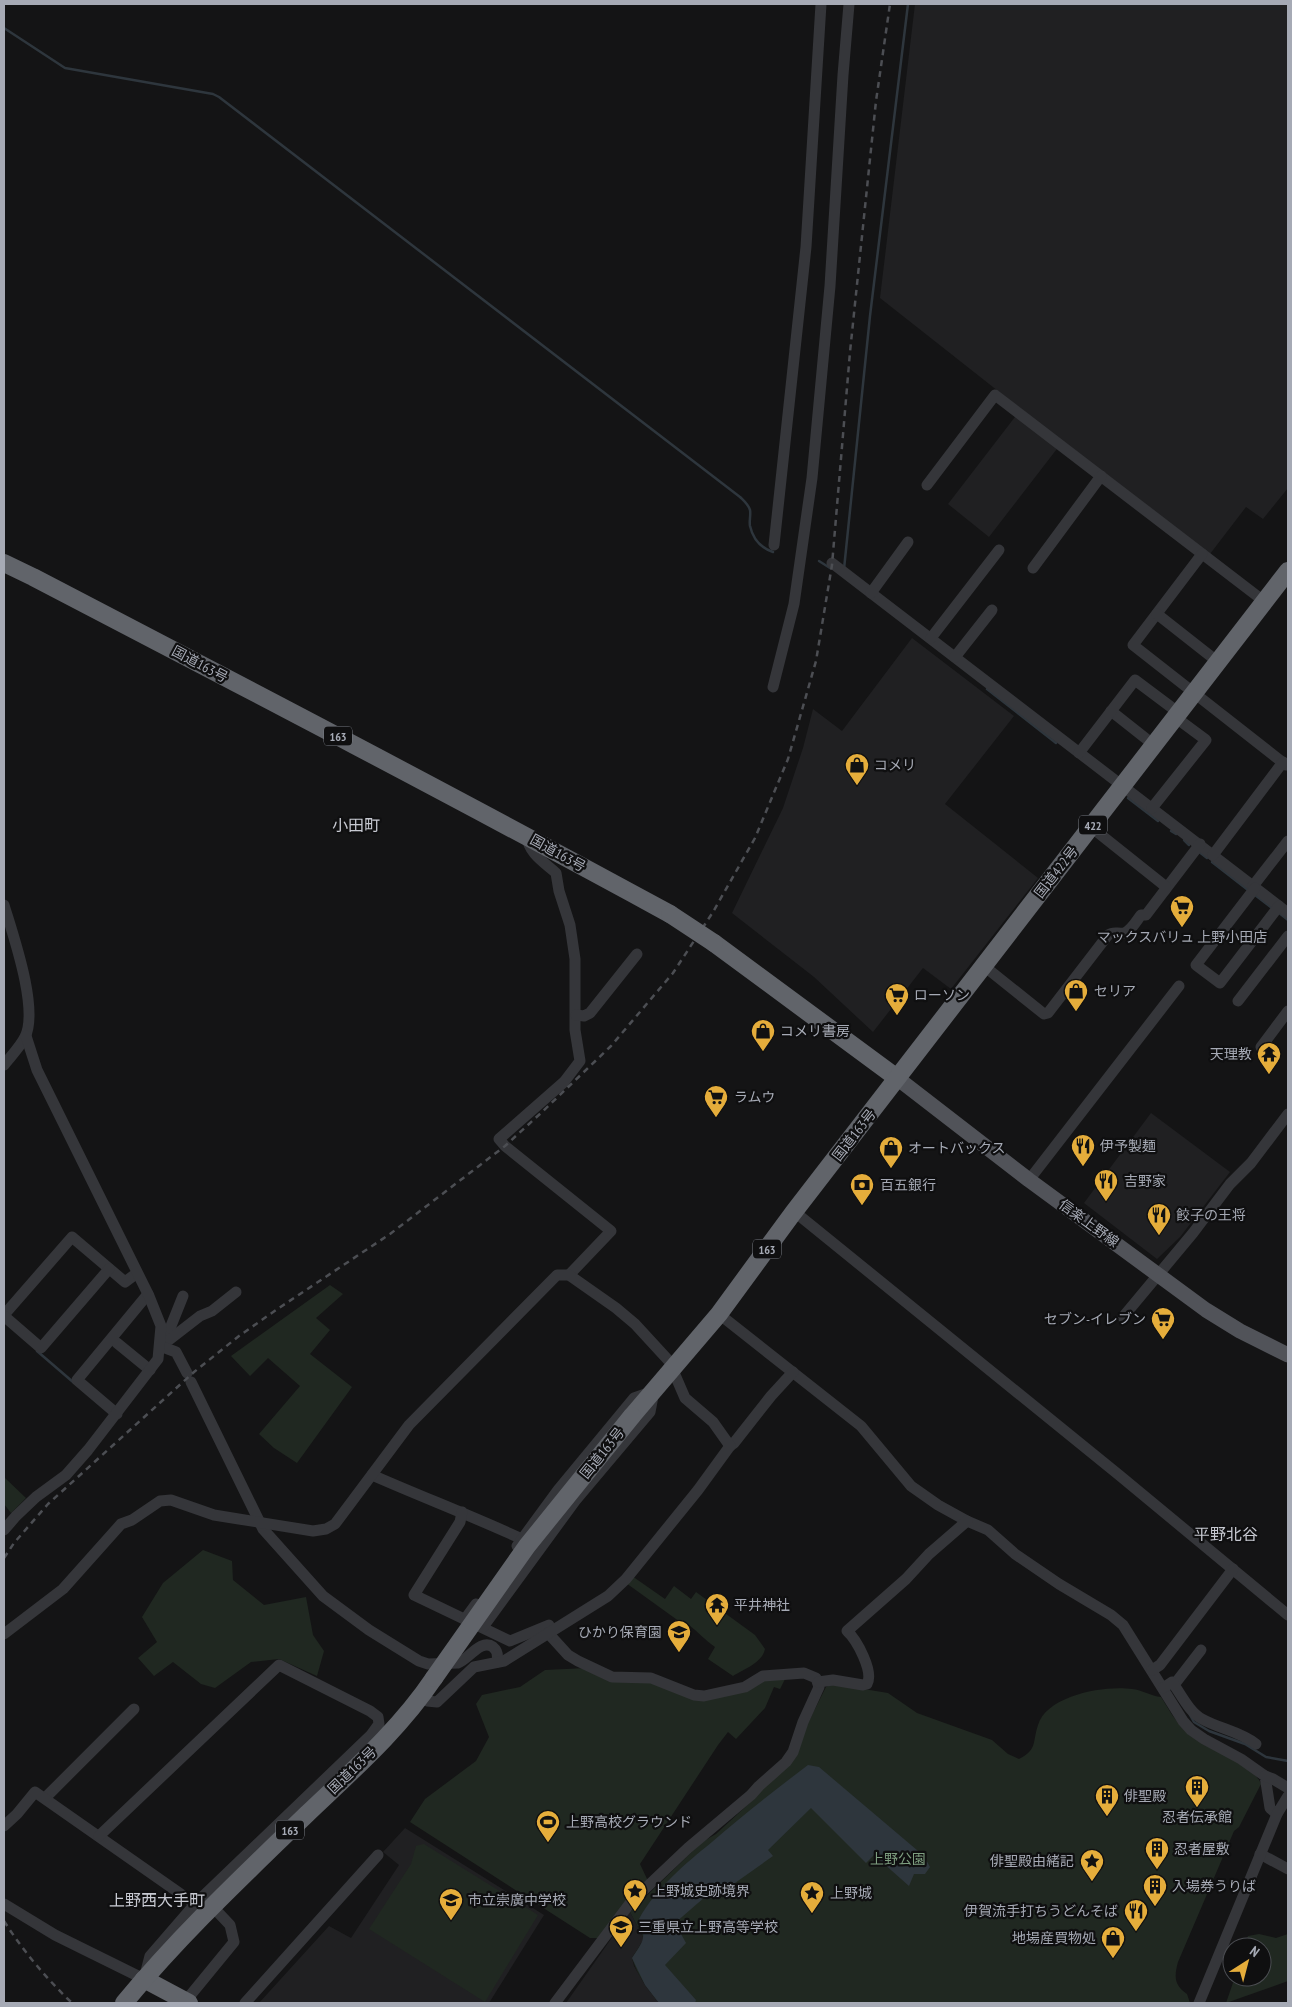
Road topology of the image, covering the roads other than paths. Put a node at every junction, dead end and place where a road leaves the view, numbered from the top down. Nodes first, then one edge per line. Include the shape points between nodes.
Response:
1 (821, 4) edge
2 (849, 4) edge
3 (1101, 476) junction
4 (926, 485) dead end
5 (908, 542) dead end
6 (774, 545) dead end
7 (999, 550) dead end
8 (1202, 554) junction
9 (4, 563) edge
10 (1032, 568) dead end
11 (840, 569) dead end
12 (1288, 571) edge
13 (871, 593) junction
14 (1265, 602) junction
15 (992, 610) dead end
16 (1157, 614) junction
17 (931, 638) junction
18 (955, 658) junction
19 (1218, 662) junction
20 (774, 687) dead end
21 (1194, 693) junction
22 (1111, 711) junction
23 (1177, 715) junction
24 (1154, 745) junction
25 (1079, 753) junction
26 (1286, 763) edge
27 (1123, 786) junction
28 (1152, 808) junction
29 (1091, 827) junction
30 (527, 836) junction
31 (1288, 841) edge
32 (1200, 844) junction
33 (1213, 855) junction
34 (1254, 887) junction
35 (1165, 890) junction
36 (4, 905) edge
37 (1283, 909) edge
38 (1288, 936) edge
39 (637, 954) dead end
40 (984, 966) junction
41 (1180, 986) dead end
42 (1238, 1001) dead end
43 (1288, 1011) edge
44 (576, 1015) junction
45 (26, 1036) junction
46 (1261, 1047) dead end
47 (4, 1065) edge
48 (897, 1078) junction
49 (1288, 1114) edge
50 (1029, 1180) junction
51 (794, 1213) junction
52 (109, 1269) junction
53 (137, 1273) junction
54 (569, 1275) junction
55 (1159, 1275) junction
56 (236, 1292) dead end
57 (148, 1294) junction
58 (183, 1296) dead end
59 (720, 1314) junction
60 (4, 1316) edge
61 (1123, 1317) dead end
62 (164, 1337) junction
63 (117, 1343) dead end
64 (1288, 1355) edge
65 (150, 1370) junction
66 (673, 1370) junction
67 (793, 1372) junction
68 (654, 1391) junction
69 (117, 1414) junction
70 (730, 1446) junction
71 (372, 1475) junction
72 (462, 1512) junction
73 (967, 1521) junction
74 (258, 1522) junction
75 (4, 1530) edge
76 (522, 1539) junction
77 (1232, 1569) junction
78 (589, 1608) junction
79 (1288, 1615) edge
80 (464, 1619) junction
81 (483, 1627) junction
82 (548, 1633) junction
83 (4, 1634) edge
84 (1201, 1650) dead end
85 (496, 1662) junction
86 (1152, 1670) junction
87 (818, 1682) junction
88 (1169, 1687) junction
89 (421, 1697) junction
90 (134, 1709) dead end
91 (1256, 1744) dead end
92 (1265, 1776) junction
93 (1288, 1788) edge
94 (1288, 1796) edge
95 (45, 1798) junction
96 (1276, 1814) junction
97 (4, 1826) edge
98 (99, 1836) junction
99 (1260, 1854) junction
100 (378, 1855) dead end
101 (1288, 1869) edge
102 (4, 1904) edge
103 (195, 1904) junction
104 (212, 1906) junction
105 (144, 1980) junction
106 (124, 2003) edge
107 (186, 2003) edge
108 (245, 2003) edge
109 (555, 2003) edge
110 (1199, 2003) edge

1 - 6 street via 806,246
2 - 20 street via 832,268 812,478 794,604
3 - 4 street via 995,395
3 - 8 street
3 - 10 street
5 - 13 street
7 - 17 street
8 - 14 street
8 - 16 street
9 - 30 highway, 国道163号 / 163
11 - 13 street
12 - 14 highway, 国道422号 / 422
13 - 17 street
14 - 19 highway, 国道422号 / 422
15 - 18 street
16 - 19 street
16 - 21 street via 1133,645
17 - 18 street
18 - 25 street
19 - 21 highway, 国道422号 / 422
21 - 23 highway, 国道422号 / 422
21 - 26 street
22 - 23 street via 1135,680
22 - 24 street
22 - 25 street
23 - 24 highway, 国道422号 / 422
23 - 28 street via 1206,740
24 - 27 highway, 国道422号 / 422
25 - 27 street
26 - 33 street
27 - 28 street
27 - 29 highway, 国道422号 / 422
28 - 32 street
29 - 35 street via 1165,886
29 - 40 highway, 国道422号 / 422
30 - 44 street via 536,856 556,873 558,879 570,925
30 - 48 highway, 国道163号 / 163, bridge via 670,914
31 - 34 street
32 - 33 street
32 - 35 street
33 - 34 street
34 - 37 street
34 - 37 street via 1196,965 1220,983
35 - 40 street via 1129,931 1108,935 1048,1014
36 - 45 street via 26,980 29,1020
38 - 42 street
39 - 44 street via 590,1012 584,1016
40 - 48 highway, 国道422号 / 422
41 - 50 street
43 - 46 street
44 - 54 street via 580,1061 558,1087 499,1139 611,1231
45 - 47 street
45 - 53 street via 36,1070
48 - 50 main road, 信楽上野線
48 - 51 highway, 国道163号 / 163
49 - 55 street
50 - 55 main road, 信楽上野線
51 - 59 highway, 国道163号 / 163
51 - 77 street
52 - 53 street via 125,1282
52 - 60 street via 41,1348
52 - 60 street via 72,1237
53 - 57 street
54 - 66 street via 635,1324 669,1361
54 - 71 street via 557,1275 453,1379 409,1425
55 - 61 street
55 - 64 main road, 信楽上野線 via 1206,1310
56 - 62 street via 212,1311
57 - 62 street
57 - 69 street via 78,1380
58 - 62 street
59 - 66 highway, 国道163号 / 163
59 - 67 street
62 - 65 street via 158,1359
62 - 74 street via 176,1352
63 - 65 street
65 - 69 street
66 - 68 highway, 国道163号 / 163
66 - 70 street via 685,1398 713,1422
67 - 70 street
67 - 73 street via 860,1426 910,1486
68 - 76 street via 634,1398 563,1483
68 - 81 street via 650,1412 575,1501
68 - 89 highway, 国道163号 / 163, bridge via 527,1546
69 - 75 street via 66,1475 36,1497
70 - 78 street via 626,1579
71 - 72 street
71 - 74 street via 335,1524 326,1529 313,1531
72 - 76 street
72 - 80 street via 460,1522 414,1595
73 - 86 street via 988,1530 1015,1554 1112,1615 1128,1632
73 - 87 street via 847,1631 868,1668 867,1684 833,1680
74 - 83 street via 214,1514 171,1500 160,1501 121,1524 63,1589
74 - 85 street via 323,1596 419,1661 428,1664 458,1663 478,1648 489,1646 497,1653
76 - 80 street
77 - 79 street
77 - 86 street via 1160,1665
78 - 81 street via 586,1605 540,1630 510,1641
78 - 82 street
80 - 81 street
82 - 85 street via 504,1661
82 - 87 street via 568,1654 612,1677 651,1678 694,1695 704,1696 746,1686 763,1676 804,1673
84 - 88 street
85 - 89 street via 474,1667 437,1702
86 - 88 street
87 - 109 street via 819,1691 786,1762 632,1902
88 - 91 street via 1202,1719 1244,1735
88 - 92 street via 1183,1721 1191,1730
89 - 104 highway, 国道163号 / 163 via 373,1751
90 - 95 street
92 - 93 street
92 - 96 street via 1270,1808
94 - 96 street
95 - 97 street via 35,1792
95 - 98 street
96 - 99 street
98 - 103 street
98 - 103 street via 279,1665 378,1717 380,1724 366,1740
99 - 101 street
99 - 110 street
100 - 108 street
102 - 105 street via 55,1935
103 - 105 street via 150,1956
104 - 105 highway, 国道163号 / 163
104 - 107 street via 230,1925 234,1942
105 - 106 highway, 国道163号
105 - 107 highway

